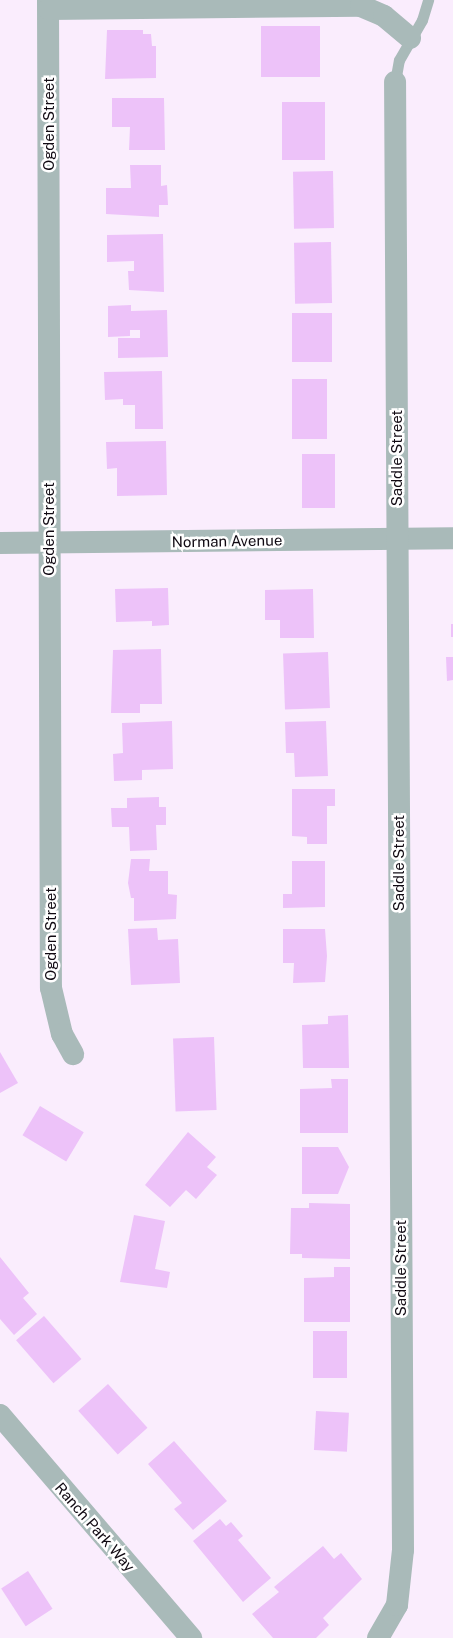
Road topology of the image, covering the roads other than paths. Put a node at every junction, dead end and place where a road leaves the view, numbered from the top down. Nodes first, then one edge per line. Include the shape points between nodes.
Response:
1 (428, 0) edge
2 (48, 5) edge
3 (410, 38) junction
4 (395, 82) joint
5 (453, 538) edge
6 (397, 539) junction
7 (0, 543) edge
8 (49, 543) junction
9 (73, 1054) dead end
10 (0, 1415) edge
11 (191, 1638) edge
12 (378, 1638) edge

1 - 3 lane via 422,20
2 - 3 street via 362,6 384,16
2 - 8 street, Ogden Street
3 - 4 lane via 398,60
4 - 6 street, Saddle Street
5 - 6 street, Norman Avenue
6 - 8 street, Norman Avenue
6 - 12 street, Saddle Street via 403,1550 398,1605
7 - 8 street, Norman Avenue
8 - 9 street, Ogden Street via 51,988 62,1034
10 - 11 street, Ranch Park Way

